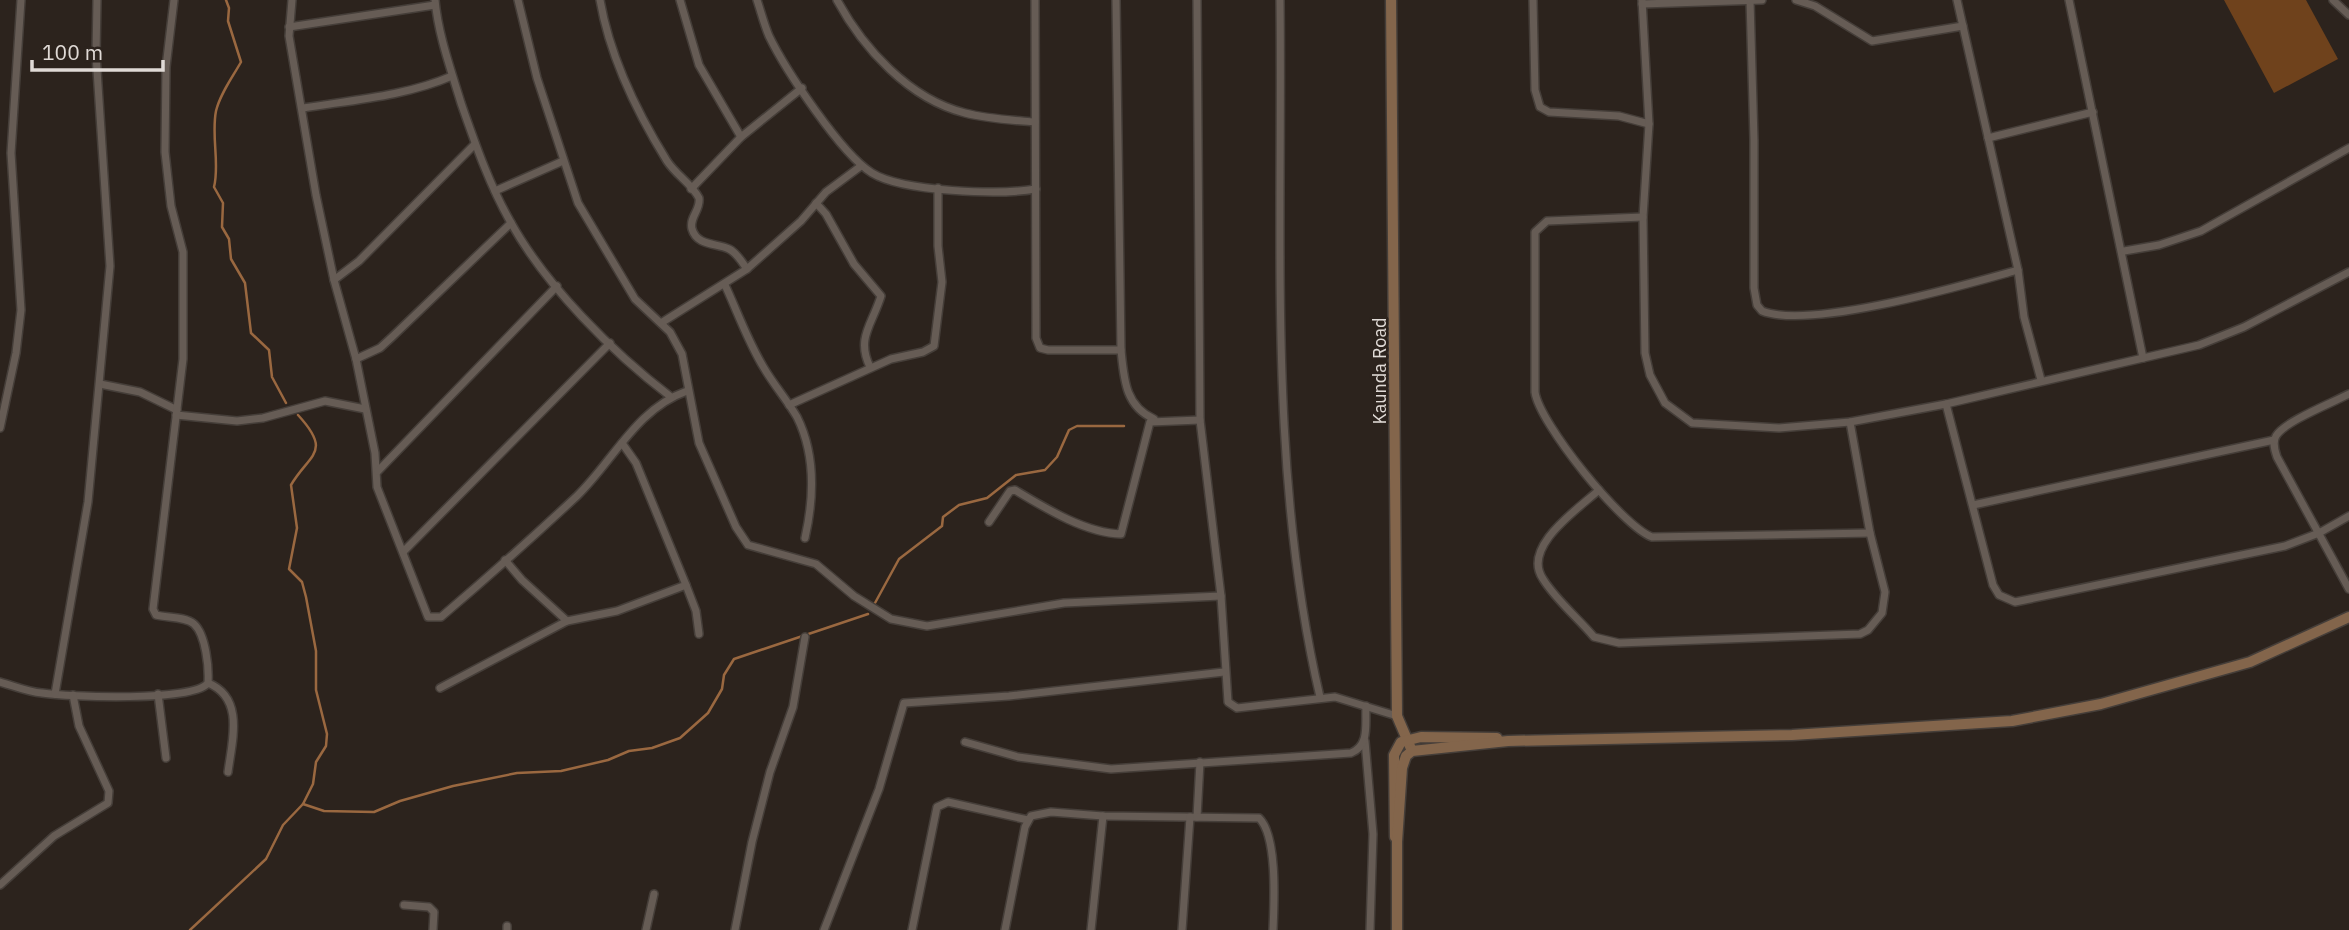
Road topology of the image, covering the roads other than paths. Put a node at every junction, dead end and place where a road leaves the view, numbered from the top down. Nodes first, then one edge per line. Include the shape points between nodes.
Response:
1 (22, 0) edge
2 (97, 0) edge
3 (174, 0) edge
4 (292, 0) edge
5 (517, 0) edge
6 (600, 0) edge
7 (680, 0) edge
8 (757, 0) edge
9 (837, 0) edge
10 (1035, 0) edge
11 (1116, 0) edge
12 (1197, 0) edge
13 (1280, 0) edge
14 (1391, 0) edge
15 (1533, 0) edge
16 (1762, 0) edge
17 (1796, 0) edge
18 (1957, 0) edge
19 (2069, 0) edge
20 (2333, 0) edge
21 (1750, 1) edge
22 (435, 2) edge
23 (1642, 2) edge
24 (2349, 15) edge
25 (1963, 26) junction
26 (289, 27) junction
27 (452, 76) junction
28 (802, 88) junction
29 (303, 108) junction
30 (2093, 112) junction
31 (1035, 122) junction
32 (1649, 124) junction
33 (741, 137) junction
34 (1988, 138) junction
35 (475, 144) junction
36 (2349, 148) edge
37 (563, 161) junction
38 (861, 166) junction
39 (938, 188) junction
40 (691, 189) junction
41 (1036, 189) junction
42 (495, 191) junction
43 (816, 203) junction
44 (1643, 217) junction
45 (510, 223) junction
46 (2123, 251) junction
47 (747, 269) junction
48 (2018, 270) junction
49 (2349, 272) edge
50 (334, 280) junction
51 (725, 285) junction
52 (557, 286) junction
53 (661, 323) junction
54 (610, 343) junction
55 (1121, 350) junction
56 (2143, 358) junction
57 (356, 359) junction
58 (870, 367) junction
59 (2040, 380) junction
60 (100, 384) junction
61 (687, 391) junction
62 (2349, 394) edge
63 (671, 397) junction
64 (1945, 404) junction
65 (789, 405) junction
66 (365, 409) junction
67 (176, 412) junction
68 (1154, 419) junction
69 (1200, 420) junction
70 (1850, 422) junction
71 (0, 428) edge
72 (2274, 440) junction
73 (622, 443) junction
74 (378, 471) junction
75 (1599, 489) junction
76 (1973, 505) junction
77 (2349, 516) edge
78 (989, 522) dead end
79 (1870, 533) junction
80 (2319, 533) junction
81 (805, 538) dead end
82 (404, 551) junction
83 (505, 560) junction
84 (686, 585) junction
85 (2349, 589) edge
86 (1221, 596) junction
87 (2349, 617) edge
88 (567, 621) junction
89 (699, 634) dead end
90 (805, 637) dead end
91 (1224, 672) junction
92 (0, 682) edge
93 (208, 683) junction
94 (440, 688) dead end
95 (55, 694) junction
96 (158, 694) junction
97 (73, 695) junction
98 (1320, 697) junction
99 (1366, 706) junction
100 (1397, 716) junction
101 (1405, 739) junction
102 (1365, 741) junction
103 (1508, 741) junction
104 (965, 742) dead end
105 (1412, 751) junction
106 (166, 758) dead end
107 (1199, 762) junction
108 (228, 772) dead end
109 (1103, 816) junction
110 (1193, 817) junction
111 (1028, 820) junction
112 (1397, 842) junction
113 (0, 885) edge
114 (654, 894) dead end
115 (404, 905) dead end
116 (433, 930) edge
117 (646, 930) edge
118 (735, 930) edge
119 (824, 930) edge
120 (912, 930) edge
121 (1004, 930) edge
122 (1091, 930) edge
123 (1182, 930) edge
124 (1273, 930) edge
125 (1370, 930) edge
126 (1397, 930) edge

1 - 71 street via 11,153 21,310
2 - 60 street via 96,55 110,266
3 - 67 street via 166,67 164,152 183,252 183,359
4 - 26 street
5 - 37 street
6 - 40 street via 605,29 629,93 674,173
7 - 33 street via 699,65
8 - 28 street via 769,36
9 - 31 street via 874,54 930,97 962,113
10 - 31 street
11 - 55 street
12 - 69 street
13 - 98 street via 1282,424 1302,620
14 - 100 main road, Kaunda Road
15 - 32 street via 1535,90 1540,107 1549,112 1619,116
16 - 21 street
17 - 25 street via 1815,6 1872,41
18 - 25 street
19 - 30 street
20 - 24 street
21 - 23 street
21 - 48 street via 1754,288 1762,311 1780,315 1840,311
22 - 26 street
22 - 27 street
23 - 32 street
25 - 34 street
26 - 29 street
27 - 29 street via 379,96
27 - 35 street
28 - 33 street
28 - 38 street
29 - 50 street
30 - 34 street
30 - 46 street
31 - 41 street
32 - 44 street
33 - 40 street
34 - 48 street
35 - 42 street
35 - 50 street via 359,261
36 - 46 street via 2201,231
37 - 42 street
37 - 53 street via 592,229 635,299
38 - 39 street via 890,180
38 - 43 street
39 - 41 street via 998,193
39 - 58 street via 942,282 934,346
40 - 47 street via 700,204 691,221 698,240 730,250
41 - 55 street via 1036,338 1040,348
42 - 45 street
43 - 47 street
43 - 58 street via 853,264 881,296 863,337
44 - 70 street via 1645,353 1650,375 1665,403 1692,423 1707,426 1779,428
44 - 75 street via 1547,221 1535,232 1536,403 1547,424
45 - 52 street
45 - 57 street via 392,337
46 - 56 street
47 - 51 street
48 - 59 street
49 - 56 street via 2224,336
50 - 57 street
51 - 53 street
51 - 65 street via 757,357
52 - 54 street
52 - 74 street
53 - 61 street via 682,354
54 - 63 street
54 - 82 street
55 - 68 street via 1131,403
56 - 59 street
57 - 66 street
58 - 65 street
59 - 64 street
60 - 67 street via 140,393
60 - 95 street via 88,502
61 - 63 street
61 - 86 street via 699,443 748,545 816,564 891,619 927,626 1065,603
62 - 72 street via 2287,426
63 - 73 street via 636,424
64 - 70 street
64 - 76 street
65 - 81 street via 806,440 812,472
66 - 67 street via 325,401 237,421
66 - 74 street
67 - 93 street via 153,608 156,615 197,627
68 - 69 street
68 - 78 street via 1147,426 1121,534 1054,512 1015,490
69 - 86 street
70 - 79 street
72 - 76 street
72 - 80 street via 2277,457
73 - 83 street via 579,494
73 - 84 street via 636,463
74 - 82 street via 377,487
75 - 79 street via 1642,533 1652,537
75 - 79 street via 1544,542 1538,565 1542,579 1594,637 1609,643 1860,634 1882,613 1885,602
76 - 80 street via 1993,585 1999,595 2015,602 2258,552
77 - 80 street
80 - 85 street
82 - 83 street via 425,612 433,619 441,617
83 - 88 street
84 - 88 street via 617,611
84 - 89 street
86 - 91 street
87 - 103 main road via 2250,662 2101,704 2012,721 1792,735
88 - 94 street
90 - 118 street via 793,707 767,783
91 - 98 street via 1227,698 1233,707
91 - 119 street via 904,703 878,789
92 - 95 street
93 - 96 street via 198,691
93 - 108 street via 225,692 231,706 234,748
95 - 97 street
96 - 97 street
96 - 106 street
97 - 113 street via 79,726 109,791 108,803 54,836
98 - 99 street
99 - 100 street
99 - 102 street
100 - 101 main road, Kaunda Road
101 - 103 main road
101 - 105 main road, Kaunda Road
101 - 112 main road via 1394,755
102 - 107 street via 1351,753
102 - 125 street via 1373,834
103 - 105 main road
104 - 107 street via 1018,757 1088,768
105 - 112 main road via 1402,768
107 - 110 street
109 - 110 street
109 - 111 street via 1039,812
109 - 122 street
110 - 123 street
110 - 124 street via 1252,816 1264,823 1274,891
111 - 120 street via 948,802 937,807
111 - 121 street
112 - 126 main road
114 - 117 street
115 - 116 street via 429,907 434,912

